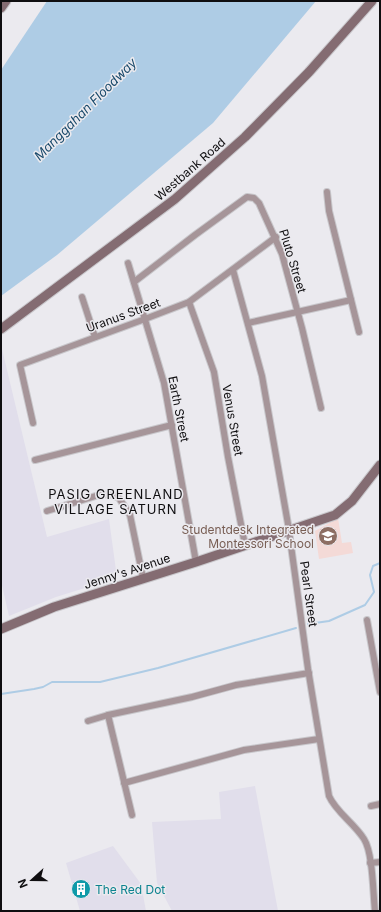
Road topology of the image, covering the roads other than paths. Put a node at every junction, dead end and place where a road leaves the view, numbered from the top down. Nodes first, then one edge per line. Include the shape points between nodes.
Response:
1 (6, 1) edge
2 (372, 1) edge
3 (1, 8) edge
4 (327, 192) dead end
5 (276, 238) junction
6 (128, 263) dead end
7 (233, 270) junction
8 (134, 282) junction
9 (82, 297) dead end
10 (351, 300) junction
11 (188, 302) junction
12 (297, 313) junction
13 (145, 319) junction
14 (248, 323) junction
15 (1, 329) edge
16 (359, 332) dead end
17 (95, 337) junction
18 (321, 408) dead end
19 (32, 423) dead end
20 (172, 425) junction
21 (36, 460) dead end
22 (380, 465) edge
23 (47, 511) dead end
24 (289, 531) junction
25 (245, 545) junction
26 (196, 562) junction
27 (143, 578) junction
28 (367, 620) dead end
29 (1, 630) edge
30 (309, 673) junction
31 (380, 692) edge
32 (108, 715) junction
33 (88, 721) dead end
34 (319, 739) junction
35 (124, 783) junction
36 (380, 804) edge
37 (371, 806) dead end
38 (132, 815) dead end
39 (380, 862) edge
40 (370, 863) junction
41 (375, 911) edge

1 - 3 street
2 - 15 street, Westbank Road via 310,72 245,137 175,199
4 - 10 street
5 - 7 street, Uranus Street
5 - 8 street, Pluto Street via 259,203 254,198 247,198
5 - 12 street, Pluto Street
6 - 8 street, Earth Street
7 - 11 street, Uranus Street
7 - 14 street, Pearl Street
8 - 13 street, Earth Street
9 - 17 street
10 - 12 street
10 - 16 street
11 - 13 street, Uranus Street
11 - 25 street, Venus Street via 214,372
12 - 14 street
12 - 18 street, Pluto Street
13 - 17 street, Uranus Street
13 - 20 street, Earth Street via 164,383
14 - 24 street, Pearl Street via 262,376
17 - 19 street, Uranus Street via 20,364
20 - 21 street
20 - 26 street, Earth Street
22 - 24 street, Jenny's Avenue via 352,501 335,515
23 - 27 street via 102,494 120,498 130,515
24 - 25 street, Jenny's Avenue
24 - 30 street, Pearl Street
25 - 26 street, Jenny's Avenue
26 - 27 street, Jenny's Avenue
27 - 29 street, Jenny's Avenue via 54,607
28 - 31 street
30 - 32 street via 236,685
30 - 34 street, Pearl Street
32 - 33 street
32 - 35 street
34 - 35 street via 244,750
34 - 40 street, Pearl Street via 329,796 364,840
35 - 38 street
36 - 37 street
39 - 40 street
40 - 41 street, Pearl Street

